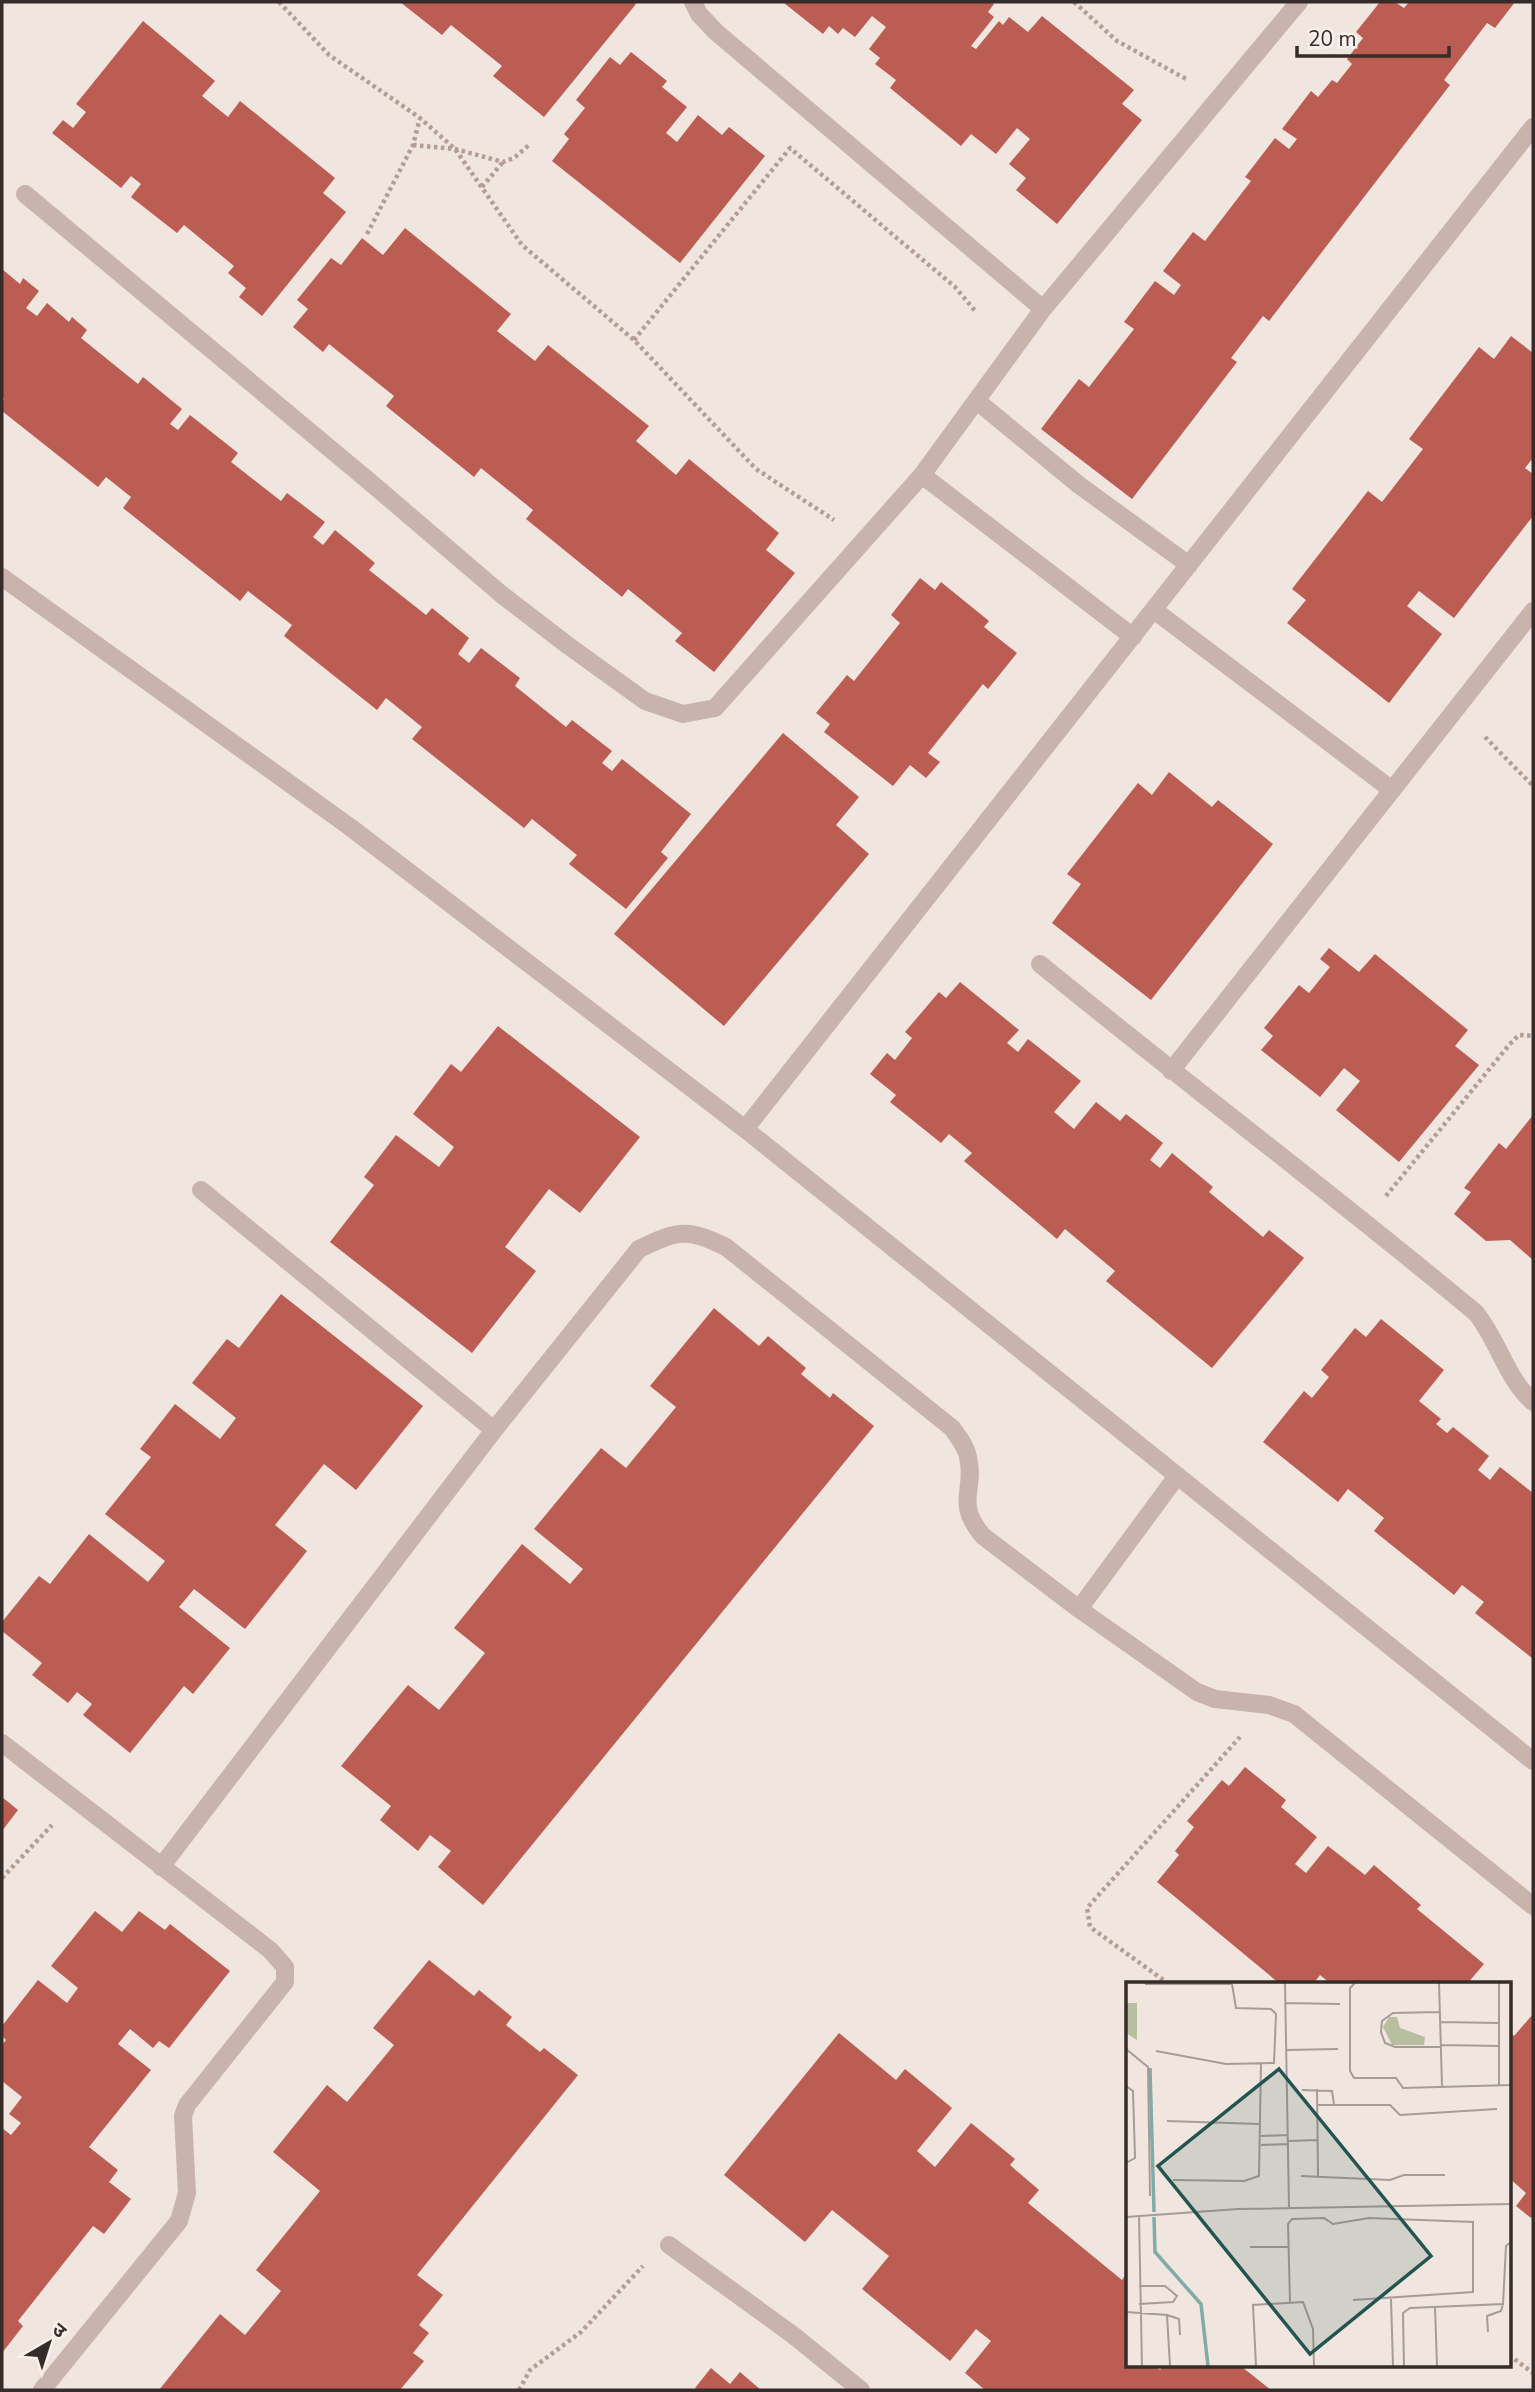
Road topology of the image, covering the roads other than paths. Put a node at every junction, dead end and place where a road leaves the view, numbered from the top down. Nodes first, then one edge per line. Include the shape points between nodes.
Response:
1 (693, 2) edge
2 (1299, 2) edge
3 (1533, 127) edge
4 (25, 194) dead end
5 (1043, 309) junction
6 (977, 401) junction
7 (922, 475) junction
8 (1189, 565) junction
9 (2, 577) edge
10 (1154, 610) junction
11 (1533, 611) edge
12 (1133, 636) junction
13 (1392, 790) junction
14 (1040, 964) dead end
15 (1171, 1071) junction
16 (745, 1129) junction
17 (201, 1190) dead end
18 (1533, 1402) edge
19 (494, 1430) junction
20 (1177, 1476) junction
21 (1079, 1609) junction
22 (2, 1743) edge
23 (1533, 1761) edge
24 (160, 1867) junction
25 (1533, 1906) edge
26 (669, 2245) road end
27 (43, 2390) edge
28 (861, 2390) edge

1 - 5 street via 716,32
2 - 5 street
3 - 8 street
4 - 7 street via 500,594 645,701 683,714 715,708
5 - 6 street
6 - 7 street
6 - 8 street via 1079,485
7 - 12 street
8 - 10 street
9 - 16 street via 350,827
10 - 12 street
10 - 13 street
11 - 13 street
12 - 16 street
13 - 15 street
14 - 15 street
15 - 18 street via 1476,1313 1510,1374
16 - 20 street
17 - 19 street
19 - 21 street via 639,1249 671,1234 699,1234 726,1247 952,1428 969,1460 967,1508 971,1522
19 - 24 street
20 - 21 street
20 - 23 street
21 - 25 street via 1197,1692 1294,1714
22 - 24 street
24 - 27 street via 270,1950 285,1967 285,1982 187,2105 183,2116 187,2193 179,2221
26 - 28 street

